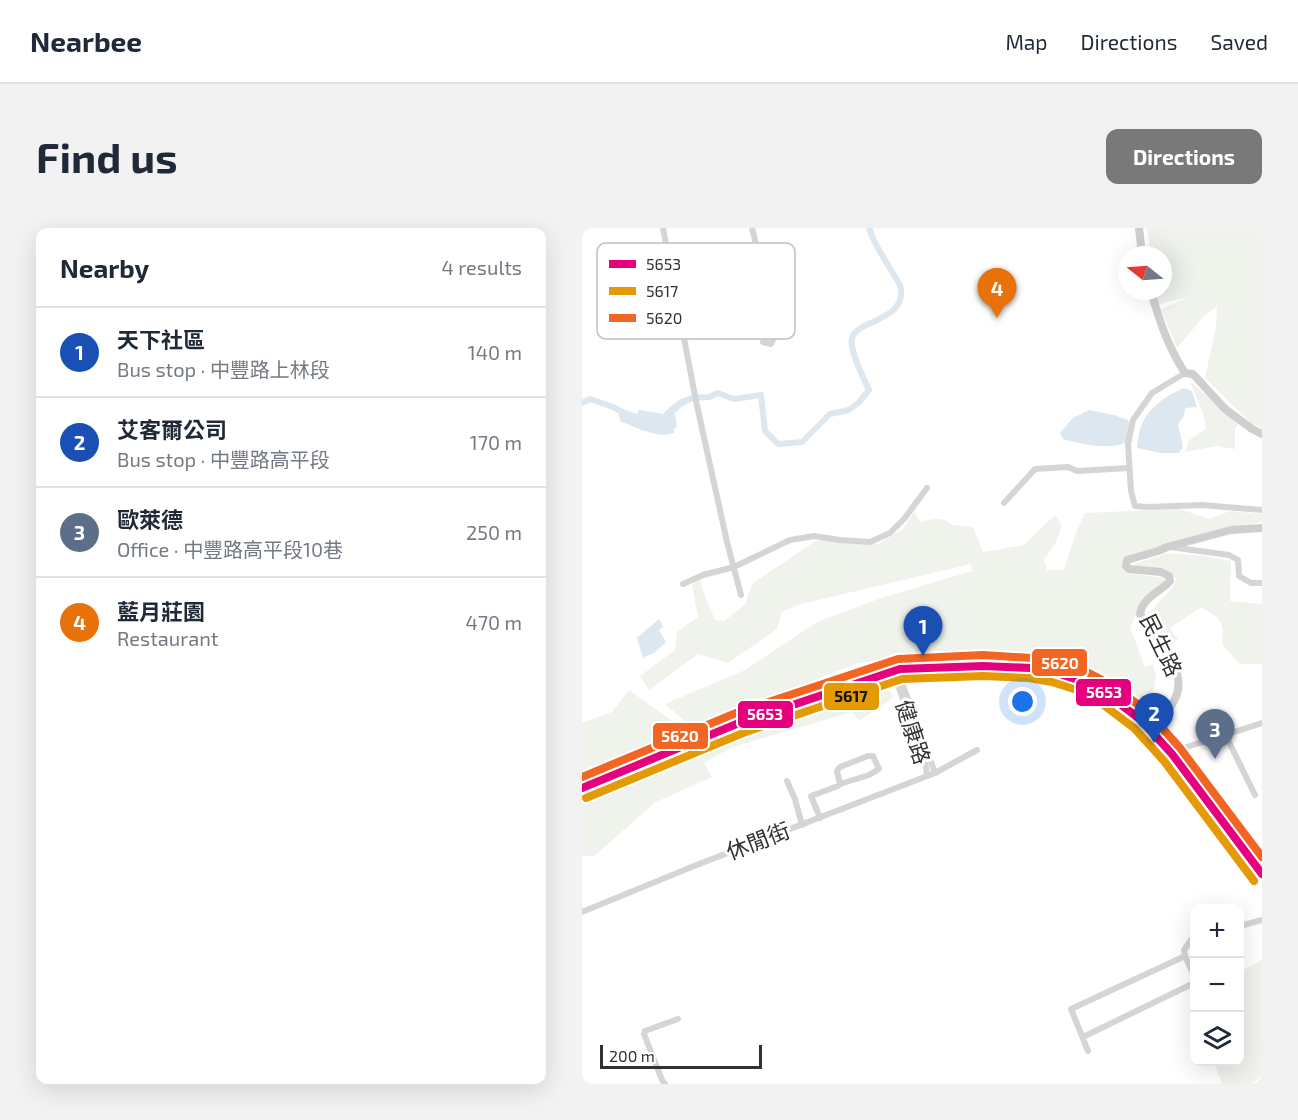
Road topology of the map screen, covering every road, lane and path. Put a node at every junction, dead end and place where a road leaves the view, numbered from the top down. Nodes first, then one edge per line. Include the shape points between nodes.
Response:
1 (663, 228) edge
2 (752, 228) edge
3 (1139, 228) edge
4 (666, 243) edge
5 (756, 243) edge
6 (1141, 246) edge
7 (1154, 300) edge
8 (685, 339) edge
9 (773, 339) edge
10 (763, 342) dead end
11 (1185, 373) junction
12 (1262, 434) edge
13 (1129, 468) junction
14 (927, 488) dead end
15 (1004, 503) dead end
16 (1262, 510) edge
17 (1262, 528) edge
18 (1167, 547) junction
19 (734, 567) junction
20 (1262, 583) edge
21 (683, 584) dead end
22 (741, 595) dead end
23 (894, 668) junction
24 (1262, 723) edge
25 (1154, 727) junction
26 (1225, 734) junction
27 (977, 750) dead end
28 (1174, 751) junction
29 (935, 773) junction
30 (927, 776) junction
31 (786, 781) dead end
32 (582, 783) edge
33 (840, 784) junction
34 (582, 788) edge
35 (1255, 795) dead end
36 (820, 818) junction
37 (802, 825) junction
38 (1262, 863) edge
39 (1262, 874) edge
40 (582, 912) edge
41 (1262, 920) edge
42 (1244, 925) edge
43 (1190, 942) edge
44 (1185, 953) junction
45 (1190, 966) edge
46 (1190, 985) edge
47 (678, 1018) dead end
48 (1083, 1037) junction
49 (1088, 1051) dead end
50 (665, 1084) edge

1 - 4 street
2 - 5 street
3 - 6 street
7 - 11 street via 1164,335
8 - 19 street
9 - 10 street via 771,344
11 - 12 street via 1193,374 1226,409
11 - 13 street via 1152,393 1133,420
13 - 15 street via 1035,469
13 - 16 street via 1135,506 1202,505
14 - 19 street via 890,533 870,542 814,536 790,540
17 - 18 street, 民生路 via 1232,530
18 - 20 street via 1229,555 1238,560 1239,576 1251,583
18 - 25 street, 民生路 via 1126,563 1133,570 1161,572 1170,581 1144,601 1140,614 1179,680 1175,701
19 - 21 street
19 - 22 street
23 - 25 main road via 899,662 921,660 998,662 1057,673 1126,703
23 - 29 street, 健康路
23 - 30 street, 健康路
23 - 32 main road via 733,719
23 - 34 main road via 739,723
24 - 26 street
25 - 28 main road
26 - 28 street
26 - 35 street
27 - 29 street, 休閒街
28 - 38 main road
28 - 39 main road
29 - 30 street, 休閒街
30 - 36 street, 休閒街
31 - 37 street
33 - 33 street via 879,769 873,756 840,767
33 - 36 street via 811,796
36 - 37 street, 休閒街
37 - 40 street, 休閒街
41 - 42 street
43 - 44 street
44 - 45 street
44 - 48 street via 1071,1009
46 - 48 street
47 - 50 street via 644,1034
48 - 49 street

